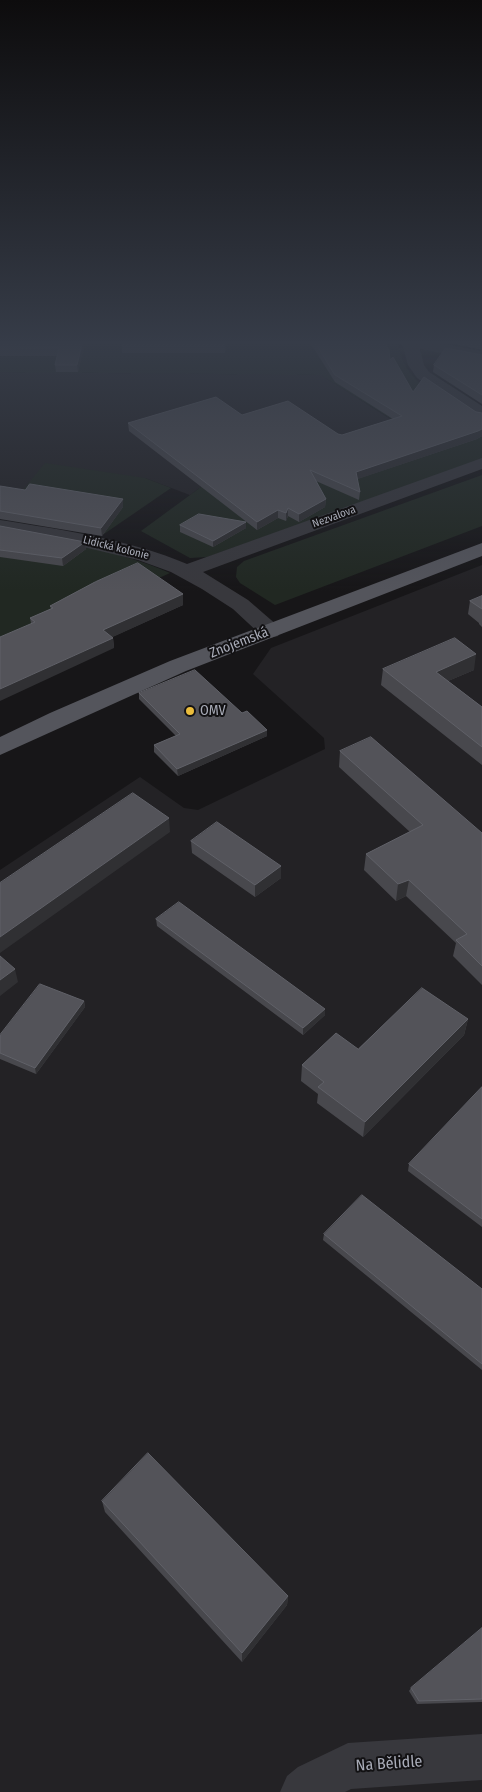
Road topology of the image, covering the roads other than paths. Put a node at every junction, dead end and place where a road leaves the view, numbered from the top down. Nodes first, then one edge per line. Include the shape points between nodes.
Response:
1 (482, 463) edge
2 (0, 526) edge
3 (482, 549) edge
4 (185, 572) junction
5 (270, 632) junction
6 (0, 747) edge
7 (482, 1757) edge
8 (303, 1792) edge

1 - 4 street, Nezvalova
2 - 4 street, Lidická kolonie via 109,544 147,555
3 - 5 main road, Znojemská
4 - 5 street, Lidická kolonie via 218,589 253,614
5 - 6 main road, Znojemská via 72,712
7 - 8 street, Na Bělidle via 348,1766

